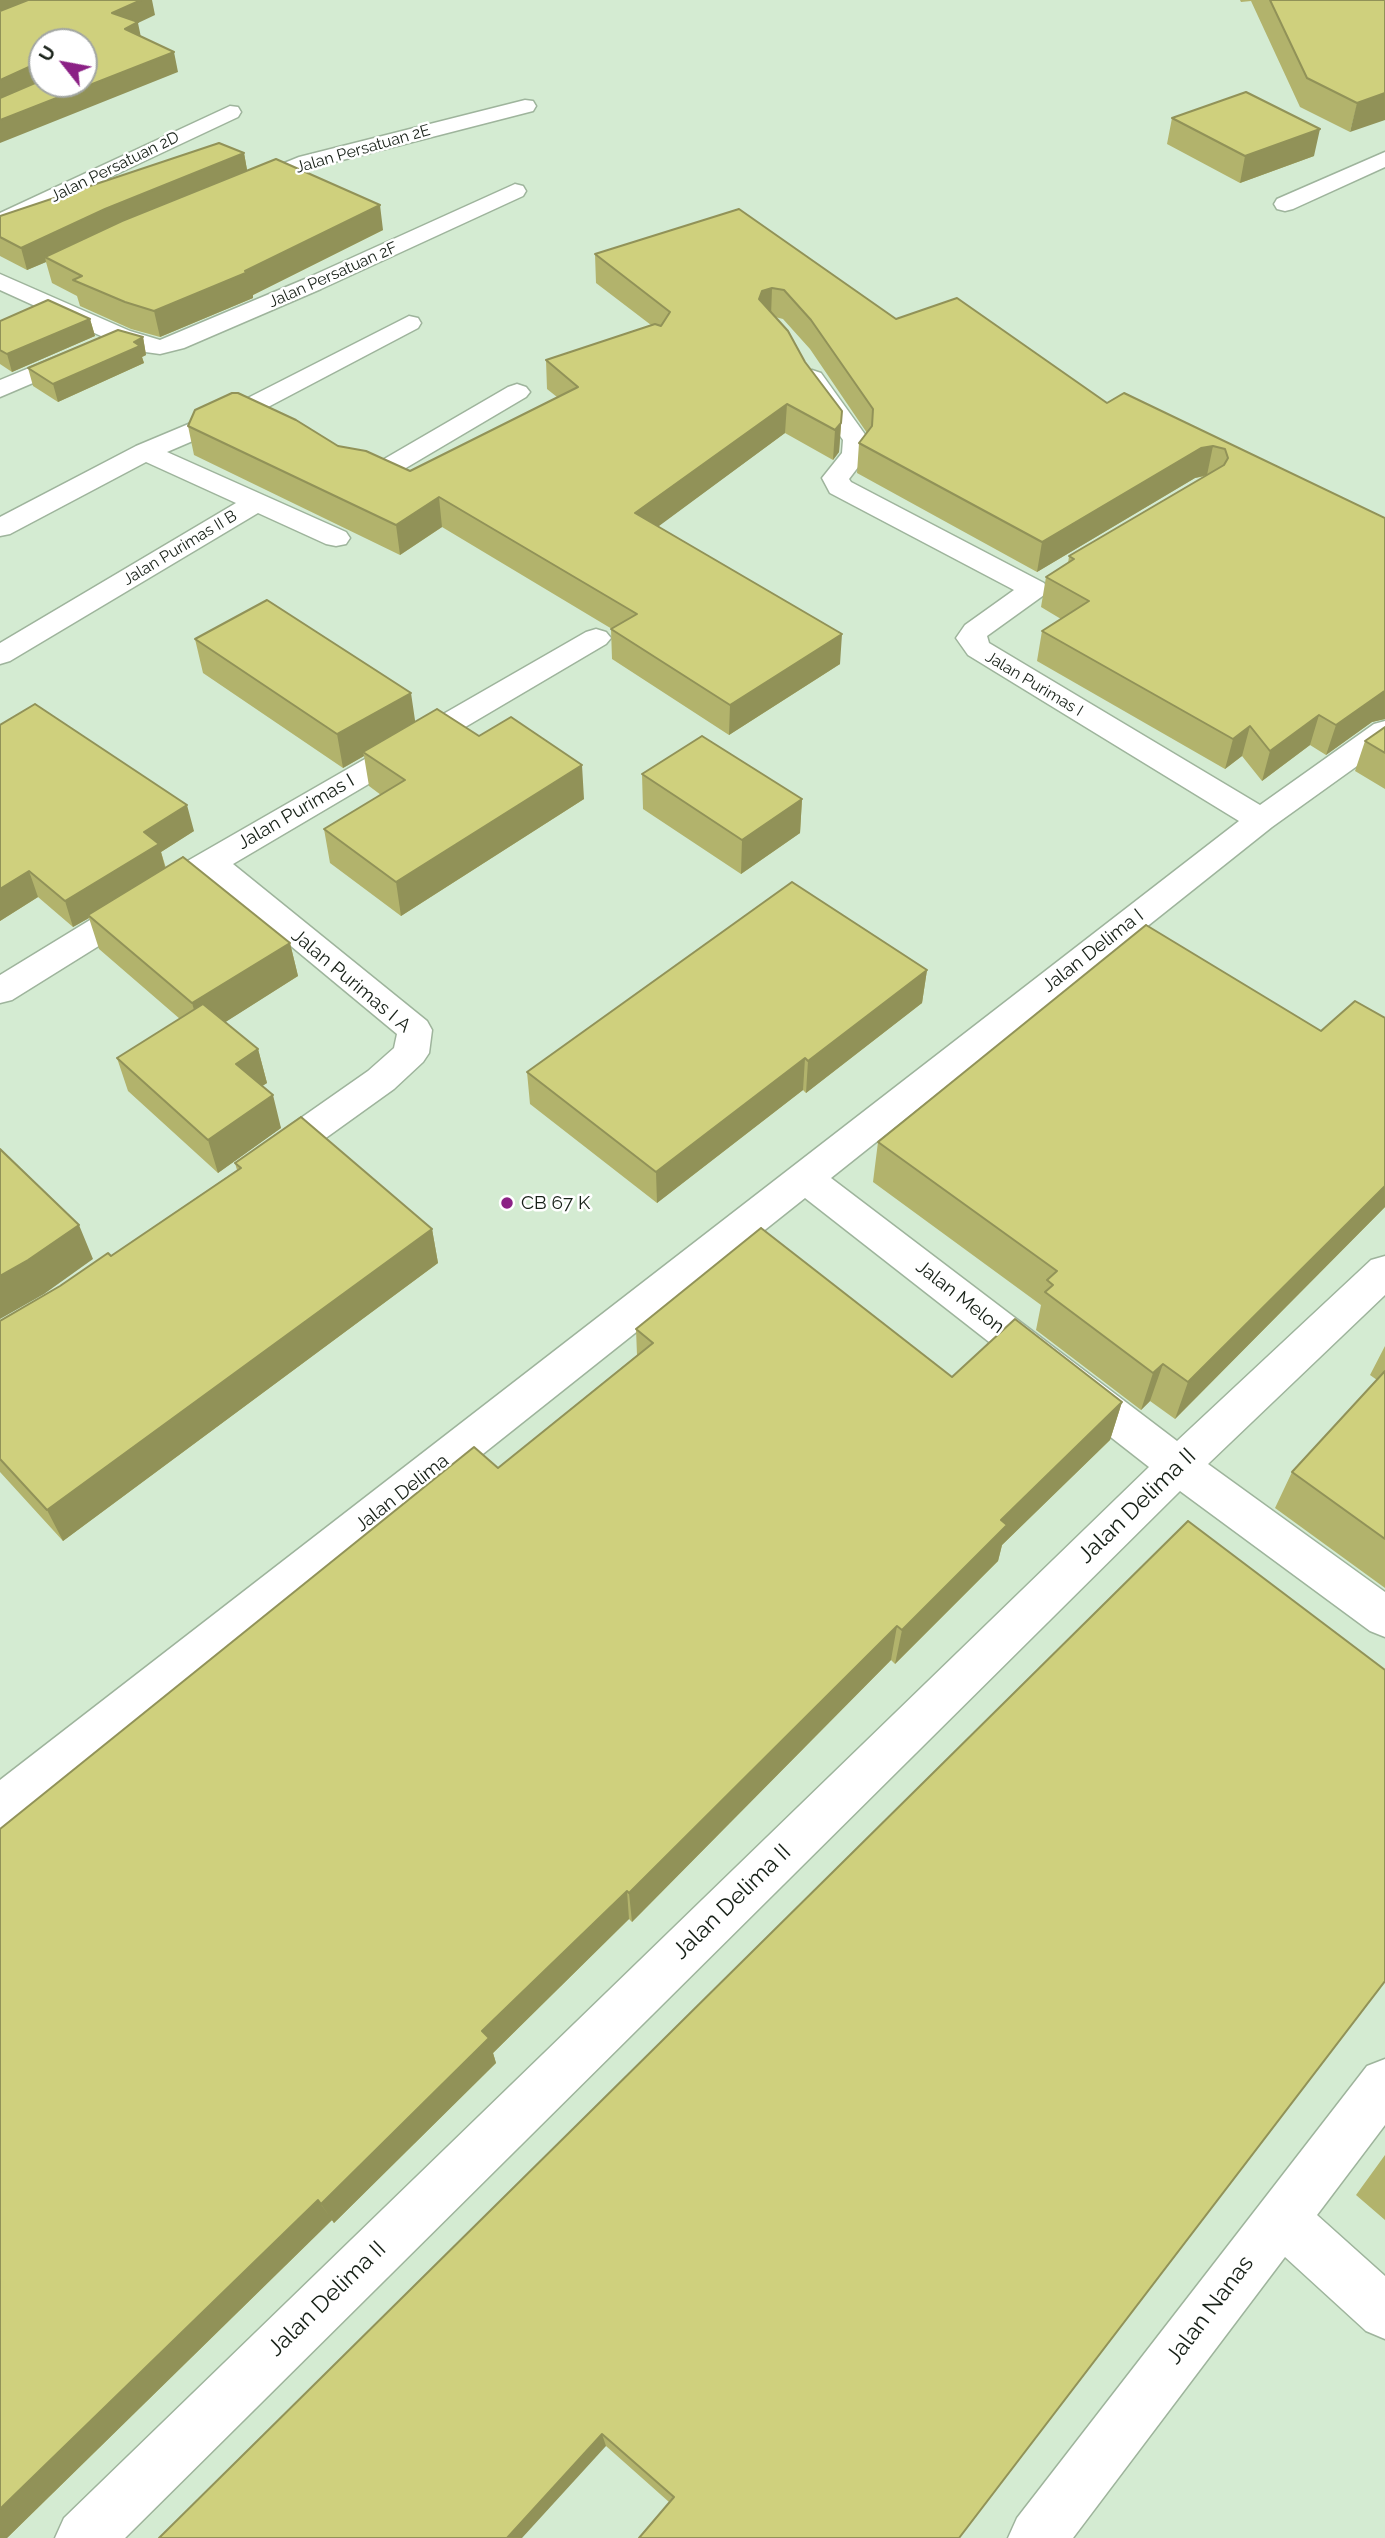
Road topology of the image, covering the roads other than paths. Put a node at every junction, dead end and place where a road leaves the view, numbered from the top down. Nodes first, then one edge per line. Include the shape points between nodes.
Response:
1 (524, 106) dead end
2 (230, 112) dead end
3 (1385, 159) edge
4 (515, 191) dead end
5 (232, 193) edge
6 (1285, 204) dead end
7 (0, 222) edge
8 (37, 277) dead end
9 (7, 284) edge
10 (409, 323) dead end
11 (121, 336) junction
12 (799, 356) edge
13 (0, 389) edge
14 (517, 392) dead end
15 (242, 411) junction
16 (274, 420) edge
17 (323, 449) edge
18 (145, 452) junction
19 (256, 503) junction
20 (0, 528) edge
21 (336, 538) dead end
22 (596, 638) dead end
23 (0, 655) edge
24 (1385, 731) edge
25 (1261, 820) junction
26 (210, 862) junction
27 (0, 991) edge
28 (248, 1174) edge
29 (804, 1177) junction
30 (1385, 1270) edge
31 (1178, 1466) junction
32 (1385, 1617) edge
33 (0, 1809) edge
34 (1385, 2084) edge
35 (1281, 2218) junction
36 (1385, 2312) edge
37 (83, 2538) edge
38 (1037, 2538) edge

1 - 5 street, Jalan Persatuan 2E via 307,162
2 - 7 street, Jalan Persatuan 2D
3 - 6 street
4 - 11 street, Jalan Persatuan 2F via 187,338 160,347
8 - 9 street
9 - 11 street
10 - 15 street
11 - 13 street
12 - 25 street, Jalan Purimas I via 856,440 855,454 835,478 846,492 1045,583 975,631 971,638 978,649
14 - 17 street via 380,471 358,469
15 - 16 street
15 - 18 street
18 - 19 street, Jalan Purimas II B
18 - 20 street
19 - 21 street
19 - 23 street, Jalan Purimas II B
22 - 26 street, Jalan Purimas I
24 - 25 street, Jalan Delima I
25 - 29 street, Jalan Delima I
26 - 27 street, Jalan Purimas I
26 - 28 street, Jalan Purimas I A via 415,1030 411,1053 381,1080
29 - 31 street, Jalan Melon
29 - 33 street, Jalan Delima
30 - 31 street, Jalan Delima II
31 - 32 street, Jalan Melon
31 - 37 street, Jalan Delima II
34 - 35 street, Jalan Nanas
35 - 36 street
35 - 38 street, Jalan Nanas

